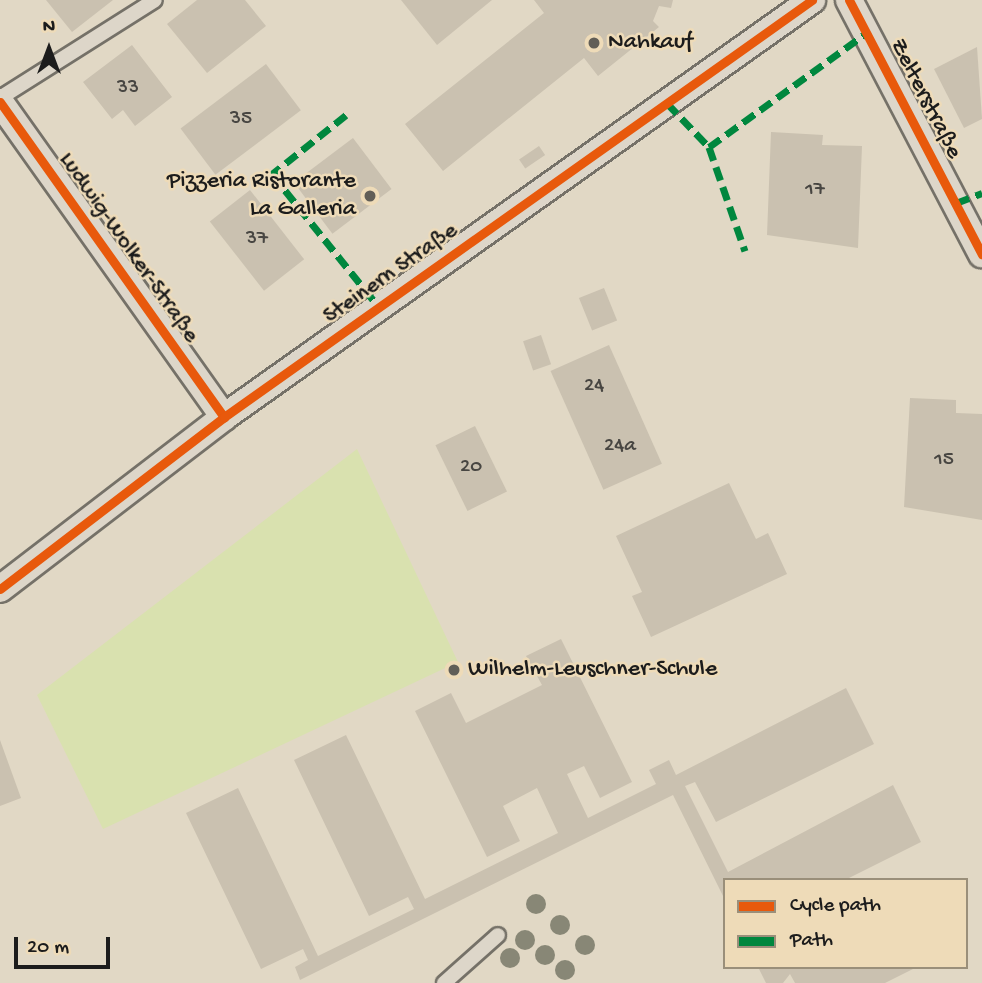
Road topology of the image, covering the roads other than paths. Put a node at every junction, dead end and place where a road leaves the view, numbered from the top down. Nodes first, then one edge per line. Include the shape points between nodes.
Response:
1 (155, 0) edge
2 (812, 0) edge
3 (849, 0) edge
4 (0, 100) edge
5 (982, 254) edge
6 (224, 416) junction
7 (0, 589) edge
8 (498, 935) dead end
9 (444, 983) edge

1 - 4 lane
2 - 6 street, Steinern Straße
3 - 5 street, Zelterstraße
4 - 6 street, Ludwig-Wolker-Straße
6 - 7 street, Steinern Straße
8 - 9 lane

